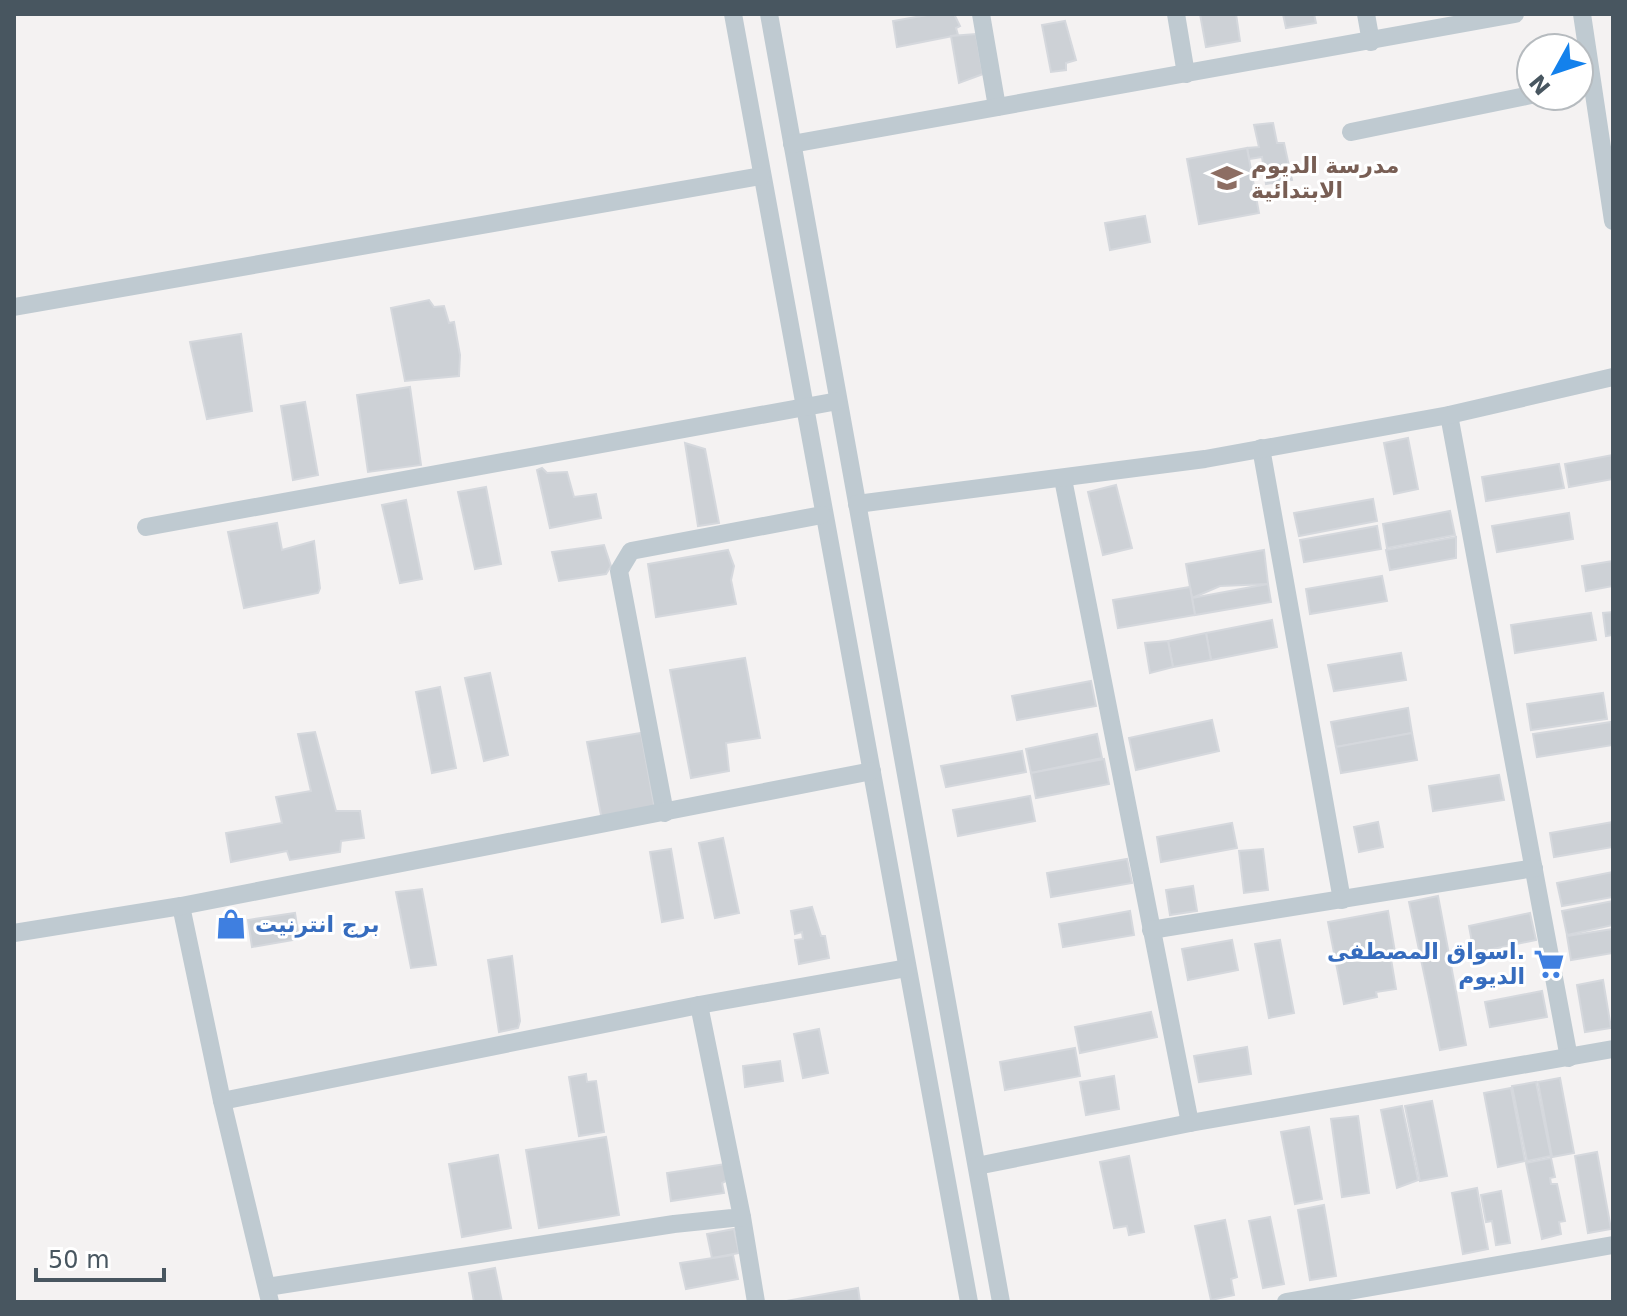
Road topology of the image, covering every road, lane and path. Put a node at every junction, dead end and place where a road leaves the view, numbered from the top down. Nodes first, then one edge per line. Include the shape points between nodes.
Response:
1 (733, 14) edge
2 (769, 14) edge
3 (981, 14) edge
4 (1176, 14) edge
5 (1366, 14) edge
6 (1515, 14) edge
7 (1371, 42) junction
8 (1186, 74) junction
9 (1515, 98) edge
10 (997, 107) junction
11 (1591, 112) edge
12 (1351, 132) dead end
13 (792, 144) junction
14 (761, 176) junction
15 (1613, 221) edge
16 (14, 307) edge
17 (1613, 377) edge
18 (838, 401) junction
19 (803, 407) junction
20 (1449, 415) junction
21 (1261, 448) junction
22 (1063, 479) junction
23 (857, 504) junction
24 (822, 515) junction
25 (146, 527) dead end
26 (872, 771) junction
27 (665, 813) junction
28 (1534, 868) junction
29 (1342, 900) junction
30 (181, 906) junction
31 (1151, 930) junction
32 (14, 933) edge
33 (907, 968) junction
34 (699, 1005) junction
35 (1613, 1049) edge
36 (1569, 1058) junction
37 (222, 1101) junction
38 (1190, 1123) junction
39 (977, 1166) junction
40 (742, 1217) junction
41 (1613, 1245) edge
42 (268, 1295) edge
43 (756, 1302) edge
44 (969, 1302) edge
45 (1001, 1302) edge
46 (1286, 1302) edge

1 - 14 street
2 - 13 street
3 - 10 street
4 - 8 street
5 - 7 street
6 - 7 street
7 - 8 street
8 - 10 street
9 - 12 street
10 - 13 street
11 - 15 street
13 - 18 street
14 - 16 street
14 - 19 street
17 - 20 street
18 - 19 street
18 - 23 street
19 - 24 street
19 - 25 street
20 - 21 street
20 - 28 street
21 - 22 street
21 - 29 street
22 - 23 street
22 - 31 street
23 - 39 street
24 - 26 street
24 - 27 street via 631,551 623,559 619,571
26 - 27 street
26 - 33 street
27 - 30 street
28 - 29 street
28 - 36 street
29 - 31 street
30 - 32 street
30 - 37 street
31 - 38 street
33 - 34 street
33 - 44 street
34 - 37 street
34 - 40 street
35 - 36 street
36 - 38 street
37 - 42 street
38 - 39 street
39 - 45 street
40 - 42 street via 674,1224
40 - 43 street
41 - 46 street

